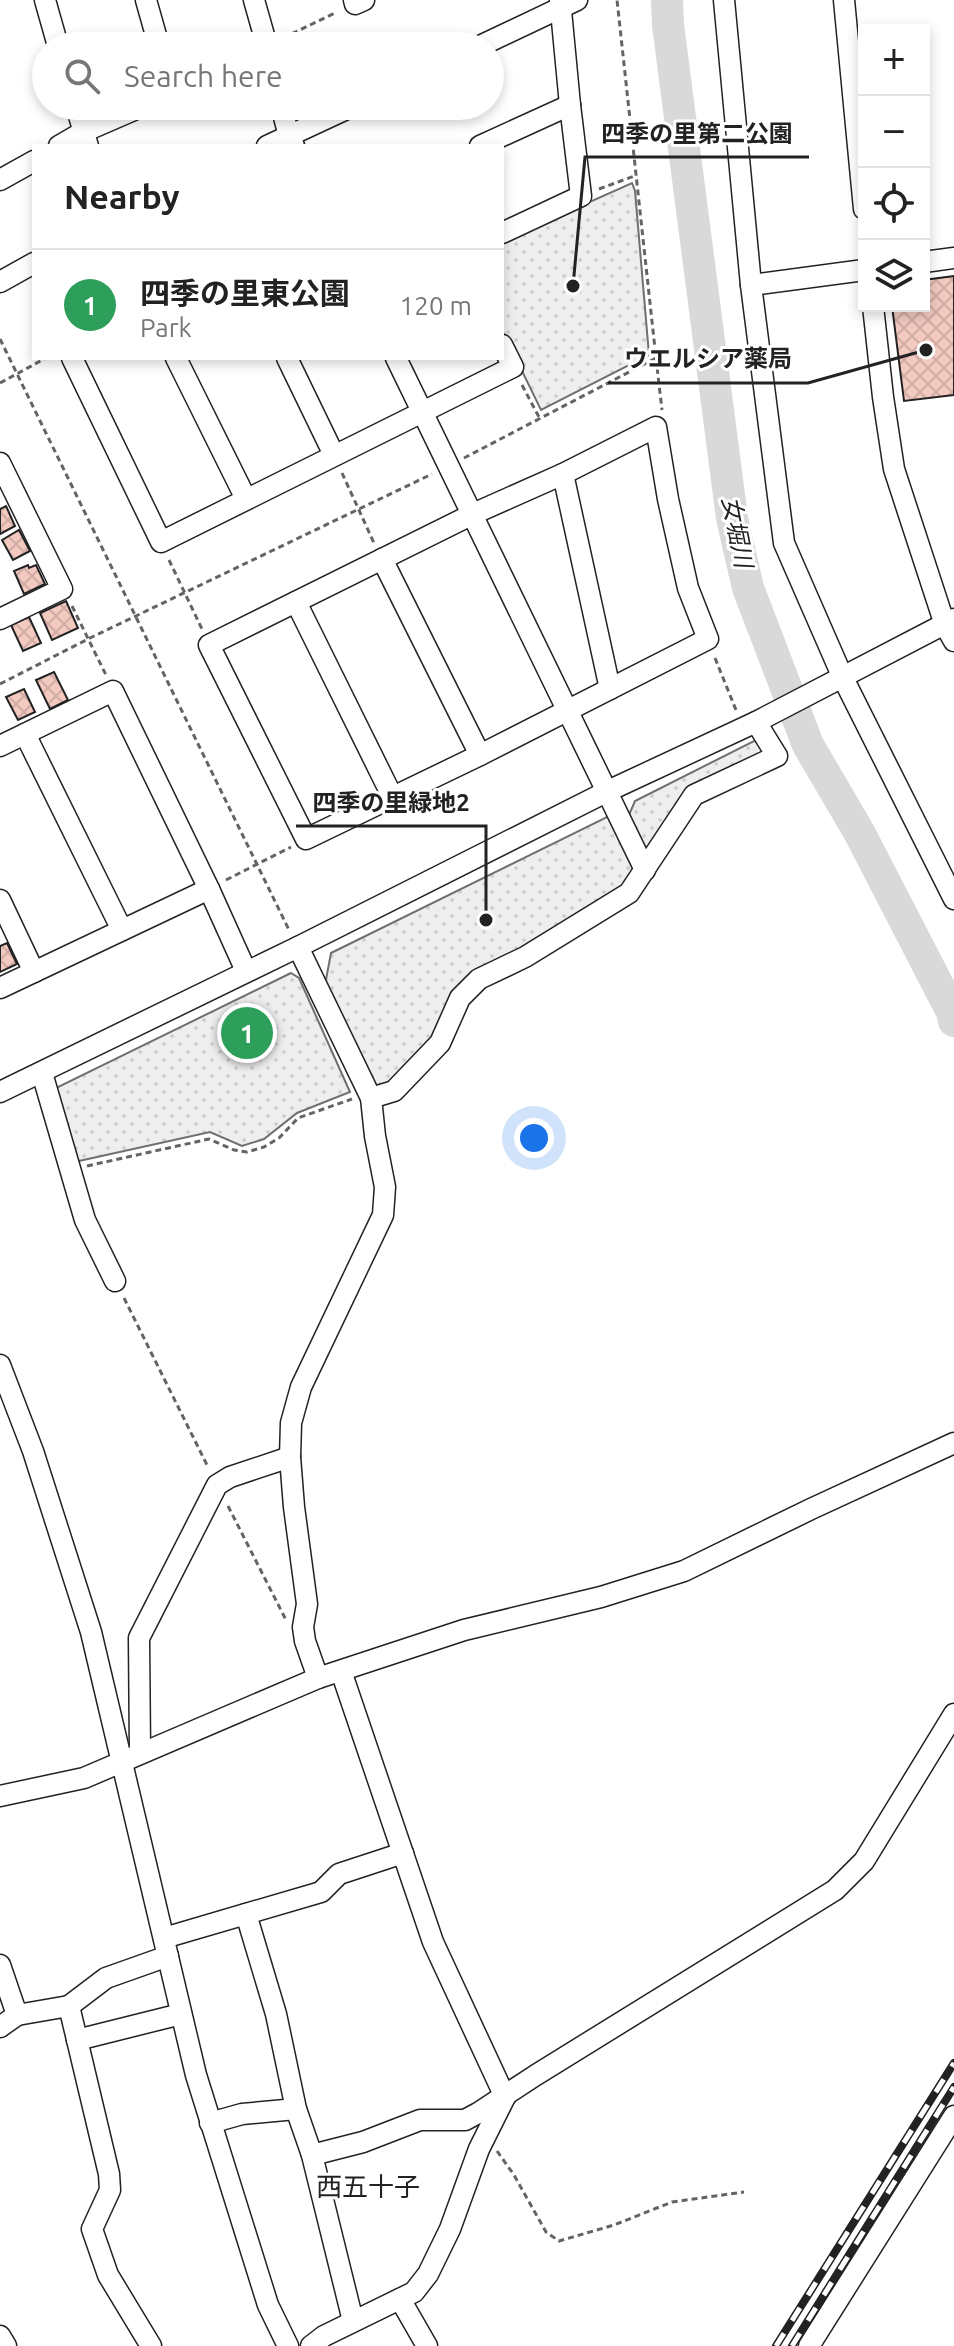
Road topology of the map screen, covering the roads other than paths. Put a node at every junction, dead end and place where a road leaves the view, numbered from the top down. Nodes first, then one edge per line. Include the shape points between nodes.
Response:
1 (45, 0) edge
2 (146, 0) edge
3 (254, 0) edge
4 (724, 0) edge
5 (849, 2) edge
6 (566, 3) edge
7 (54, 32) edge
8 (155, 32) edge
9 (262, 32) edge
10 (504, 34) edge
11 (570, 105) junction
12 (119, 120) edge
13 (285, 120) edge
14 (328, 120) edge
15 (86, 139) edge
16 (291, 141) edge
17 (484, 144) edge
18 (32, 162) edge
19 (861, 168) edge
20 (0, 180) edge
21 (504, 232) edge
22 (954, 258) edge
23 (930, 261) edge
24 (32, 264) edge
25 (858, 271) edge
26 (0, 282) edge
27 (751, 285) junction
28 (874, 312) edge
29 (504, 349) edge
30 (73, 360) edge
31 (177, 360) edge
32 (288, 360) edge
33 (397, 360) edge
34 (422, 413) junction
35 (334, 455) junction
36 (0, 463) edge
37 (563, 474) junction
38 (246, 499) junction
39 (473, 514) junction
40 (382, 559) junction
41 (296, 602) junction
42 (0, 619) edge
43 (951, 628) edge
44 (843, 678) junction
45 (610, 689) junction
46 (567, 711) junction
47 (753, 723) junction
48 (25, 734) junction
49 (0, 746) edge
50 (480, 755) junction
51 (608, 791) junction
52 (392, 796) junction
53 (645, 870) junction
54 (209, 889) junction
55 (954, 899) edge
56 (0, 900) edge
57 (122, 930) junction
58 (298, 947) junction
59 (246, 971) junction
60 (34, 972) junction
61 (0, 988) edge
62 (42, 1073) junction
63 (0, 1092) edge
64 (371, 1098) junction
65 (115, 1281) road end
66 (0, 1365) edge
67 (954, 1443) edge
68 (290, 1457) junction
69 (341, 1671) junction
70 (318, 1678) junction
71 (954, 1714) edge
72 (131, 1756) junction
73 (0, 1796) edge
74 (403, 1853) junction
75 (246, 1914) junction
76 (166, 1947) junction
77 (0, 1965) edge
78 (69, 2006) junction
79 (181, 2014) junction
80 (8, 2021) edge
81 (77, 2040) junction
82 (505, 2097) junction
83 (296, 2109) junction
84 (954, 2116) edge
85 (465, 2120) junction
86 (210, 2123) junction
87 (482, 2142) junction
88 (312, 2155) junction
89 (400, 2299) junction
90 (353, 2321) junction
91 (0, 2336) edge
92 (6, 2346) edge
93 (151, 2346) edge
94 (288, 2346) edge
95 (311, 2346) edge
96 (427, 2346) edge
97 (809, 2346) edge

1 - 7 street
2 - 8 street
3 - 9 street
4 - 27 street
5 - 19 street
6 - 10 street
6 - 11 street
11 - 17 street
11 - 21 street via 581,196
12 - 15 street
13 - 16 street
14 - 16 street
18 - 20 street
22 - 23 street
24 - 26 street
25 - 27 street
27 - 44 street via 784,543
28 - 43 street via 894,469
29 - 34 street via 513,367
30 - 38 street via 161,542
31 - 38 street
32 - 35 street
33 - 34 street
34 - 35 street
34 - 39 street
35 - 38 street
36 - 42 street via 62,589
37 - 39 street
37 - 45 street
37 - 45 street via 656,427 688,588 708,639
39 - 40 street
39 - 46 street
40 - 41 street
40 - 50 street
41 - 52 street
41 - 52 street via 209,645 306,839
43 - 44 street
44 - 47 street
44 - 55 street
45 - 46 street
46 - 50 street
46 - 51 street
47 - 51 street
47 - 53 street via 777,756 694,795
48 - 49 street
48 - 54 street via 113,691
48 - 57 street
50 - 52 street
51 - 53 street
51 - 58 street
53 - 64 street via 629,893 479,979 460,998 440,1043 394,1091
54 - 57 street
54 - 59 street
56 - 60 street
57 - 60 street
58 - 59 street
58 - 64 street
59 - 62 street
60 - 61 street
62 - 63 street
62 - 65 street via 85,1220
64 - 68 street via 385,1187 383,1215 301,1387 291,1423
66 - 72 street
67 - 69 street via 684,1571 464,1630
68 - 70 street via 307,1604 303,1627
68 - 72 street via 217,1485 139,1638
69 - 70 street
69 - 74 street
70 - 72 street
71 - 82 street via 864,1861 835,1890
72 - 73 street via 84,1778
72 - 76 street
74 - 75 street via 339,1874 321,1892
74 - 82 street via 433,1942
75 - 76 street
75 - 83 street via 276,2014
76 - 78 street via 106,1978
76 - 79 street
77 - 80 street
78 - 80 street
78 - 81 street
79 - 81 street
79 - 86 street
81 - 93 street via 109,2174 110,2190 92,2229 108,2275
82 - 85 street
82 - 87 street
83 - 86 street
83 - 88 street
84 - 97 street
85 - 87 street
85 - 88 street via 420,2120
86 - 94 street via 268,2305
87 - 89 street via 428,2274 414,2292
88 - 90 street
89 - 90 street
89 - 96 street
90 - 95 street
91 - 92 street

